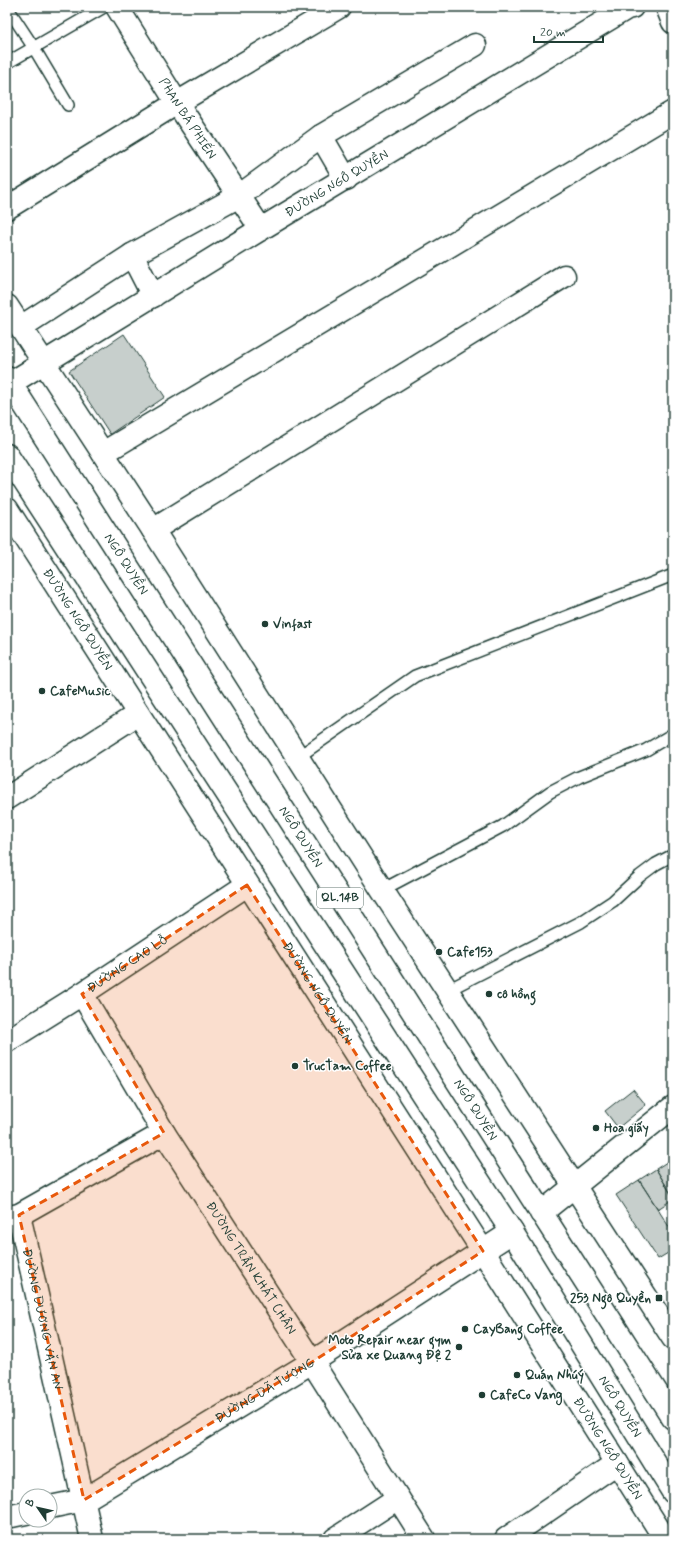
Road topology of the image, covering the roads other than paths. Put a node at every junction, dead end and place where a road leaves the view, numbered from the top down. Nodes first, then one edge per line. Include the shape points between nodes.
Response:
1 (7, 7) edge
2 (104, 7) edge
3 (117, 7) edge
4 (338, 7) edge
5 (632, 7) edge
6 (667, 7) edge
7 (673, 22) edge
8 (475, 45) dead end
9 (34, 48) junction
10 (7, 63) edge
11 (177, 104) junction
12 (68, 105) dead end
13 (673, 112) edge
14 (321, 136) junction
15 (346, 179) junction
16 (239, 196) junction
17 (7, 208) edge
18 (261, 230) junction
19 (132, 255) junction
20 (564, 276) dead end
21 (153, 296) junction
22 (7, 306) edge
23 (21, 327) junction
24 (44, 363) junction
25 (9, 381) edge
26 (103, 453) junction
27 (7, 455) edge
28 (7, 510) edge
29 (153, 530) junction
30 (673, 575) edge
31 (138, 714) junction
32 (673, 734) edge
33 (298, 757) junction
34 (7, 798) edge
35 (673, 855) edge
36 (247, 885) junction
37 (382, 890) junction
38 (448, 990) junction
39 (82, 994) junction
40 (7, 1041) edge
41 (673, 1107) edge
42 (164, 1133) junction
43 (575, 1187) junction
44 (541, 1213) junction
45 (13, 1216) edge
46 (512, 1232) junction
47 (483, 1251) junction
48 (673, 1338) edge
49 (312, 1362) junction
50 (673, 1418) edge
51 (617, 1463) junction
52 (673, 1492) edge
53 (398, 1498) junction
54 (84, 1500) junction
55 (58, 1505) edge
56 (18, 1515) edge
57 (7, 1517) edge
58 (92, 1539) edge
59 (335, 1539) edge
60 (424, 1539) edge
61 (506, 1539) edge
62 (666, 1539) edge

1 - 9 lane
2 - 9 lane
3 - 11 main road, PHAN BÁ PHIẾN
4 - 11 main road
5 - 15 main road, ĐƯỜNG NGÔ QUYỀN
6 - 7 main road
8 - 14 main road
9 - 10 lane
9 - 12 lane
11 - 16 main road, PHAN BÁ PHIẾN
11 - 17 main road
13 - 26 main road
14 - 15 main road
14 - 16 main road
15 - 18 main road, ĐƯỜNG NGÔ QUYỀN
16 - 18 main road, PHAN BÁ PHIẾN
16 - 19 main road
18 - 21 main road, ĐƯỜNG NGÔ QUYỀN
19 - 21 main road
19 - 23 main road
20 - 29 main road
21 - 24 main road, ĐƯỜNG NGÔ QUYỀN
22 - 23 main road
23 - 24 main road
24 - 25 main road, ĐƯỜNG NGÔ QUYỀN
24 - 26 main road
25 - 44 main road, NGÔ QUYỀN / QL.14B
26 - 29 main road
27 - 46 main road, NGÔ QUYỀN / QL.14B
28 - 31 main road, ĐƯỜNG NGÔ QUYỀN
29 - 33 main road
30 - 33 lane via 415,676
31 - 34 main road
31 - 36 main road, ĐƯỜNG NGÔ QUYỀN
32 - 37 lane via 646,750 579,777 550,792 503,826
33 - 37 main road
35 - 38 lane via 656,864 613,901 581,922
36 - 39 main road, ĐƯỜNG CAO LỖ
36 - 47 main road, ĐƯỜNG NGÔ QUYỀN
37 - 38 main road
38 - 43 main road
39 - 40 main road, ĐƯỜNG CAO LỖ
39 - 42 main road, ĐƯỜNG TRẦN KHÁT CHÂN
41 - 43 main road
42 - 45 main road, ĐƯỜNG DƯƠNG VĂN AN
42 - 49 main road, ĐƯỜNG TRẦN KHÁT CHÂN
43 - 44 main road
43 - 48 main road
44 - 50 main road, NGÔ QUYỀN / QL.14B
45 - 54 main road, ĐƯỜNG DƯƠNG VĂN AN
46 - 47 main road, ĐƯỜNG DÃ TƯỢNG
46 - 52 main road, NGÔ QUYỀN / QL.14B
47 - 49 main road, ĐƯỜNG DÃ TƯỢNG
47 - 51 main road, ĐƯỜNG NGÔ QUYỀN
49 - 53 main road, ĐƯỜNG TRẦN KHÁT CHÂN
49 - 54 main road, ĐƯỜNG DÃ TƯỢNG
51 - 61 main road
51 - 62 main road, ĐƯỜNG NGÔ QUYỀN
53 - 59 main road
53 - 60 main road, ĐƯỜNG TRẦN KHÁT CHÂN
54 - 55 main road, ĐƯỜNG DÃ TƯỢNG
54 - 58 main road, ĐƯỜNG DƯƠNG VĂN AN
56 - 57 main road

